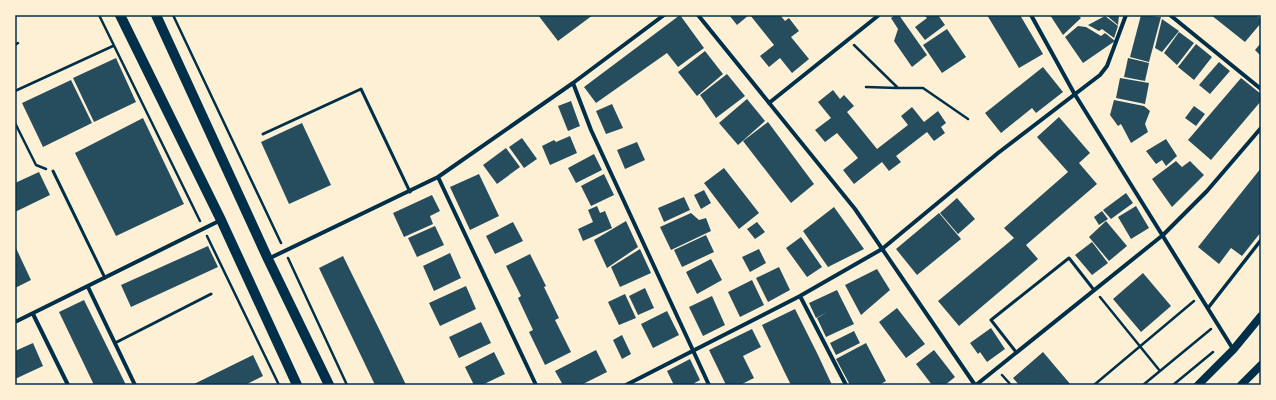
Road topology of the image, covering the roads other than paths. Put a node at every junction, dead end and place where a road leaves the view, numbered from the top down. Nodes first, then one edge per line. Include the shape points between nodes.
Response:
1 (120, 15) edge
2 (156, 15) edge
3 (664, 15) edge
4 (698, 15) edge
5 (879, 15) edge
6 (1032, 15) edge
7 (1126, 15) edge
8 (1170, 15) edge
9 (573, 83) junction
10 (1261, 90) edge
11 (1074, 93) junction
12 (769, 103) junction
13 (1261, 128) edge
14 (263, 134) dead end
15 (53, 171) dead end
16 (438, 177) junction
17 (410, 192) junction
18 (221, 220) junction
19 (1163, 235) junction
20 (1261, 240) edge
21 (882, 249) junction
22 (268, 259) junction
23 (105, 278) junction
24 (88, 287) junction
25 (1094, 290) junction
26 (211, 294) dead end
27 (800, 296) junction
28 (1208, 308) junction
29 (33, 314) junction
30 (1261, 316) edge
31 (15, 322) edge
32 (115, 343) junction
33 (694, 350) junction
34 (1233, 350) junction
35 (1016, 352) junction
36 (1261, 365) edge
37 (68, 385) edge
38 (135, 385) edge
39 (297, 385) edge
40 (328, 385) edge
41 (536, 385) edge
42 (626, 385) edge
43 (709, 385) edge
44 (846, 385) edge
45 (975, 385) edge
46 (1198, 385) edge
47 (1241, 385) edge

1 - 18 main road
2 - 22 main road
3 - 9 street
4 - 12 street
5 - 12 street
6 - 11 street
7 - 11 street via 1107,66 1100,75
8 - 10 street
9 - 16 street
9 - 33 street via 591,130
11 - 19 street
11 - 21 street via 998,152
12 - 21 street via 855,209
13 - 19 street via 1207,191
14 - 17 lane via 361,89
15 - 23 lane
16 - 17 street
16 - 41 street
17 - 22 street
18 - 23 street
18 - 39 main road
19 - 25 street
19 - 28 street
20 - 28 street
21 - 27 street
21 - 45 street
22 - 40 main road
23 - 24 street
24 - 29 street
24 - 32 street
25 - 35 street
25 - 35 lane via 1069,258 991,320
26 - 32 lane
27 - 33 street
27 - 44 street
28 - 34 street
29 - 31 street
29 - 37 street
30 - 34 main road
32 - 38 street
33 - 42 street
33 - 43 street
34 - 46 main road
35 - 45 street
36 - 47 main road

